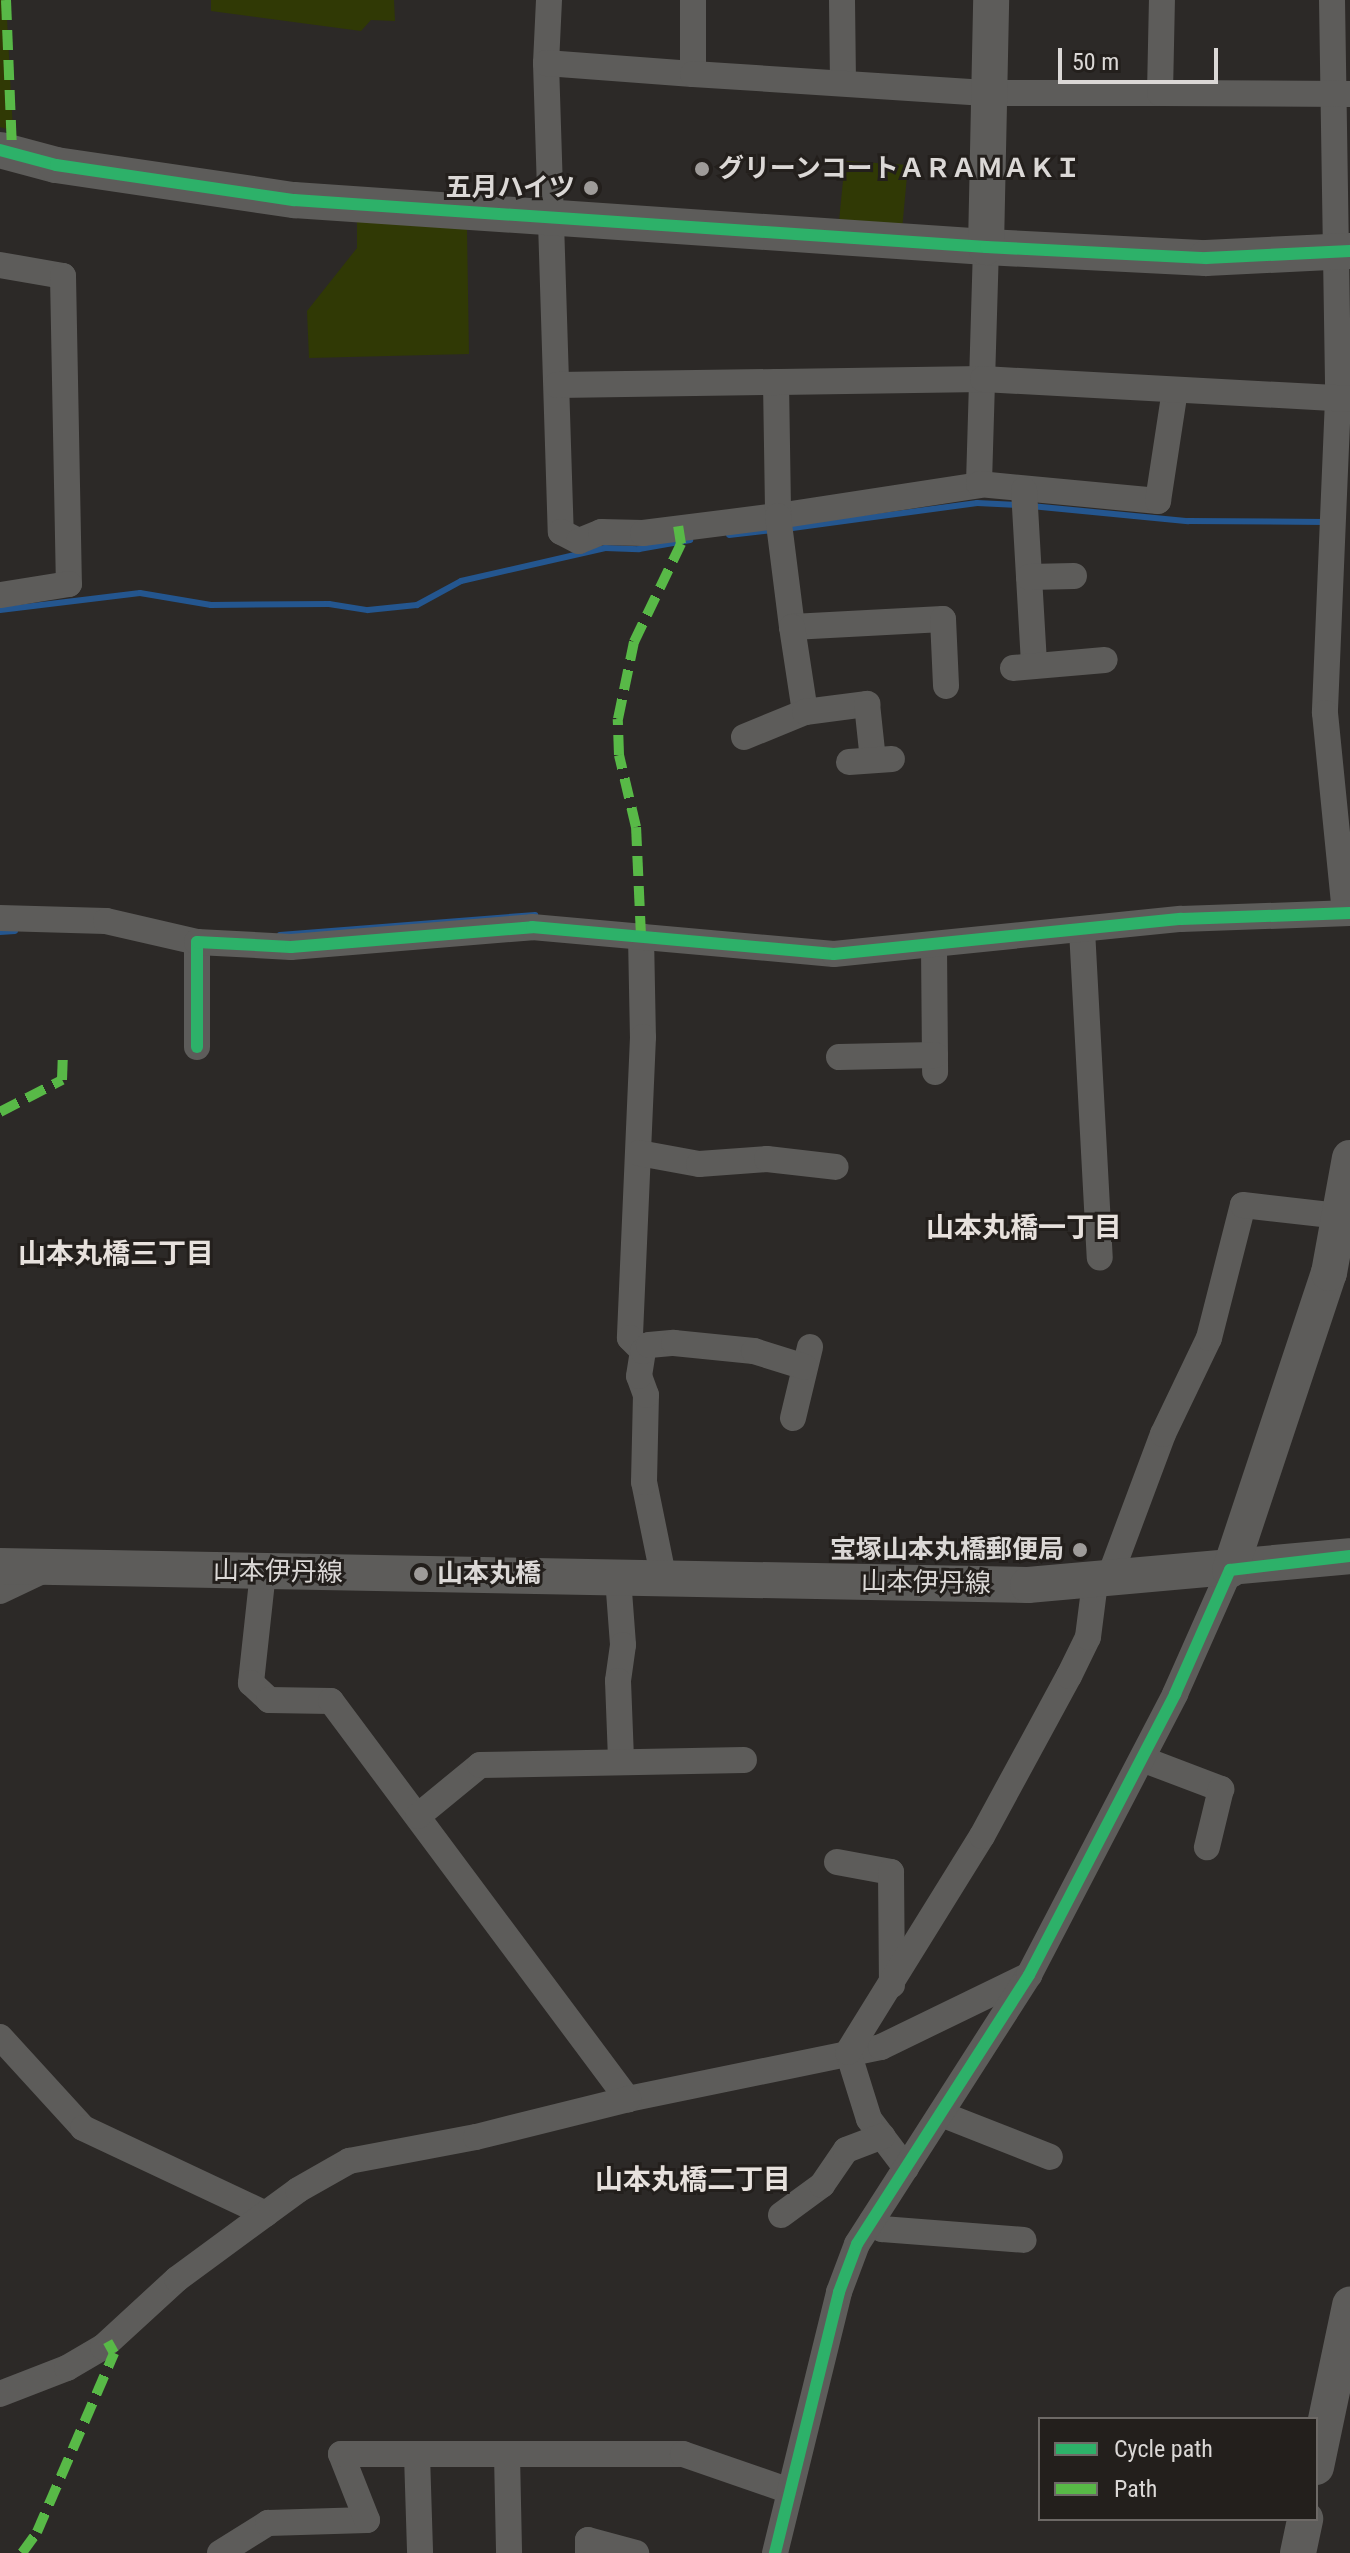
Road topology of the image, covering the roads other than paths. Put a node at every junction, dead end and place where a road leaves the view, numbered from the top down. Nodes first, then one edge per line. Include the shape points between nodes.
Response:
1 (549, 0) edge
2 (693, 0) edge
3 (842, 0) edge
4 (991, 0) edge
5 (1162, 0) edge
6 (1332, 0) edge
7 (546, 63) junction
8 (693, 74) junction
9 (843, 83) junction
10 (989, 93) junction
11 (1160, 93) junction
12 (1342, 94) edge
13 (0, 150) edge
14 (552, 217) junction
15 (986, 247) junction
16 (1344, 251) edge
17 (0, 265) edge
18 (983, 379) junction
19 (776, 382) junction
20 (557, 385) junction
21 (1175, 390) junction
22 (1344, 399) edge
23 (980, 485) junction
24 (1024, 490) junction
25 (778, 516) junction
26 (1074, 576) dead end
27 (1029, 577) junction
28 (0, 595) edge
29 (792, 627) junction
30 (1105, 660) dead end
31 (946, 686) dead end
32 (805, 712) junction
33 (744, 737) dead end
34 (871, 761) dead end
35 (1348, 913) edge
36 (0, 918) edge
37 (1082, 930) junction
38 (641, 936) junction
39 (197, 942) junction
40 (934, 947) junction
41 (197, 1047) dead end
42 (849, 1052) dead end
43 (639, 1153) junction
44 (1350, 1158) edge
45 (836, 1167) dead end
46 (1340, 1216) junction
47 (1100, 1258) dead end
48 (643, 1351) junction
49 (793, 1418) dead end
50 (1350, 1556) edge
51 (0, 1566) edge
52 (51, 1567) junction
53 (1230, 1570) junction
54 (263, 1572) junction
55 (618, 1578) junction
56 (664, 1580) junction
57 (1101, 1582) junction
58 (0, 1591) edge
59 (1142, 1759) junction
60 (621, 1760) junction
61 (744, 1760) dead end
62 (418, 1816) junction
63 (1207, 1847) dead end
64 (837, 1862) dead end
65 (1029, 1975) junction
66 (892, 1986) junction
67 (0, 2037) edge
68 (848, 2052) junction
69 (628, 2099) junction
70 (941, 2114) junction
71 (882, 2136) junction
72 (1050, 2157) dead end
73 (906, 2168) junction
74 (266, 2214) junction
75 (781, 2215) dead end
76 (872, 2221) junction
77 (1024, 2240) dead end
78 (1350, 2305) edge
79 (0, 2394) edge
80 (417, 2455) junction
81 (507, 2455) junction
82 (1318, 2457) edge
83 (790, 2491) junction
84 (1305, 2521) edge
85 (638, 2546) edge
86 (220, 2553) edge
87 (420, 2553) edge
88 (509, 2553) edge
89 (588, 2553) edge
90 (775, 2553) edge
91 (1298, 2553) edge

1 - 7 street
2 - 8 street
3 - 9 street
4 - 10 street
5 - 11 street
6 - 12 street
7 - 8 street
7 - 14 street
8 - 9 street
9 - 10 street
10 - 11 street
10 - 15 street
11 - 12 street
12 - 16 street
13 - 14 street via 56,165 294,200
14 - 15 street
14 - 20 street
15 - 16 street via 1206,258
15 - 18 street
16 - 22 street
17 - 28 street via 63,276 69,584
18 - 19 street
18 - 21 street
18 - 23 street
19 - 20 street
19 - 25 street
20 - 25 street via 561,532 579,541 601,532 643,533
21 - 22 street
21 - 24 street via 1158,501
22 - 35 street via 1325,713
23 - 24 street
23 - 25 street
24 - 27 street
25 - 29 street
26 - 27 street
27 - 30 street via 1024,667
29 - 31 street via 952,619
29 - 32 street
32 - 33 street
32 - 34 street via 867,704
35 - 37 street via 1243,914
36 - 39 street via 106,921
37 - 40 street
37 - 47 street
38 - 39 street via 522,927 261,948
38 - 40 street via 807,953
38 - 43 street
39 - 41 street
40 - 42 street via 935,1064
43 - 45 street via 699,1164 767,1159
43 - 48 street via 630,1338
44 - 46 street
46 - 53 street via 1325,1288
46 - 57 street via 1243,1205 1209,1338
48 - 49 street via 649,1345 674,1343 808,1357
48 - 56 street via 639,1376 646,1395 644,1482
50 - 53 street, 山本伊丹線
51 - 52 street, 山本伊丹線
52 - 54 street, 山本伊丹線
52 - 58 street
53 - 57 street, 山本伊丹線
53 - 59 street
54 - 55 street, 山本伊丹線
54 - 62 street via 251,1683 269,1700 331,1701
55 - 56 street, 山本伊丹線
55 - 60 street
56 - 57 street, 山本伊丹線
57 - 66 street via 1088,1637 1069,1676
59 - 63 street via 1221,1789
59 - 65 street
60 - 61 street
60 - 62 street via 480,1765
62 - 69 street
64 - 66 street via 891,1872
65 - 68 street via 881,2047
65 - 70 street
66 - 68 street
67 - 74 street via 83,2128
68 - 69 street
68 - 71 street via 869,2119
69 - 74 street via 476,2137 349,2161
70 - 72 street
70 - 73 street
71 - 73 street
71 - 75 street via 846,2150 822,2185
73 - 76 street
74 - 79 street via 153,2298 103,2347 67,2368
76 - 77 street via 882,2229
76 - 83 street via 839,2292
78 - 82 street
80 - 81 street
80 - 86 street via 341,2454 367,2520 268,2523
80 - 87 street
81 - 83 street via 683,2454
81 - 88 street
83 - 90 street
84 - 91 street
85 - 89 street via 588,2540

